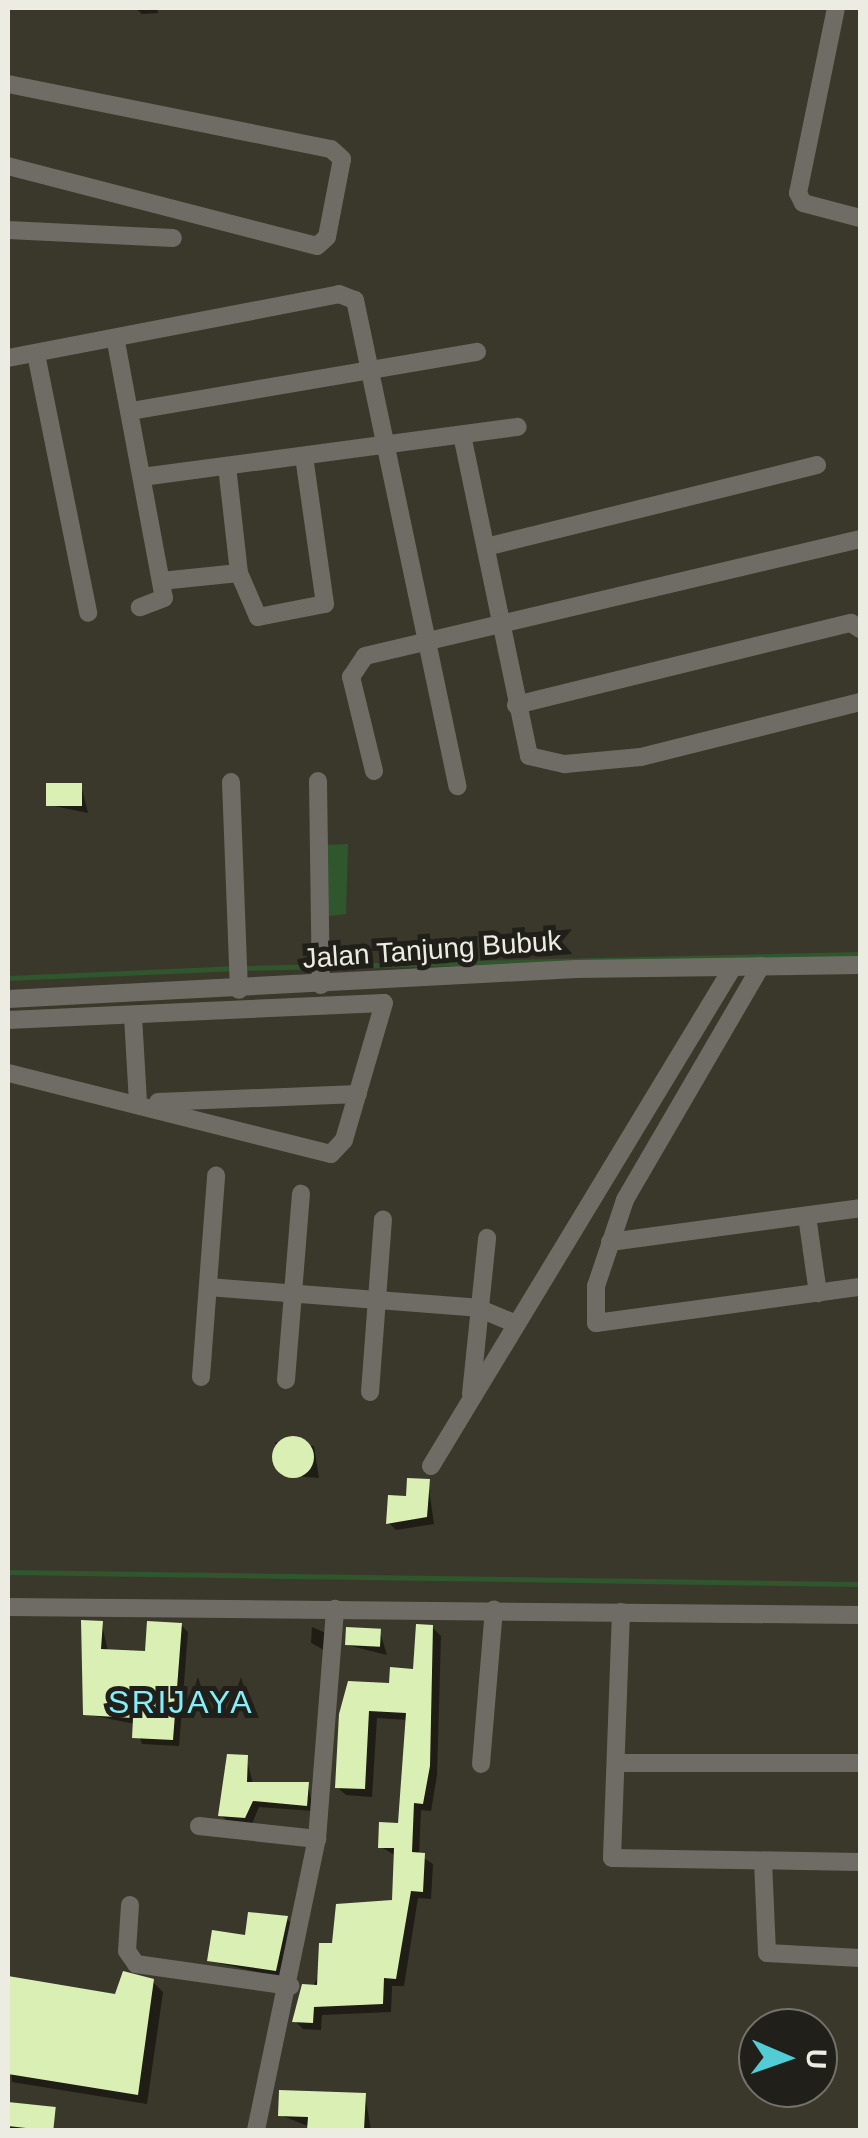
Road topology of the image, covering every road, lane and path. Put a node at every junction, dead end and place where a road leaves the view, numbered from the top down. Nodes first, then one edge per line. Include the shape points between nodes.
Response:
1 (836, 8) edge
2 (8, 84) edge
3 (8, 166) edge
4 (860, 218) edge
5 (8, 230) edge
6 (173, 238) dead end
7 (116, 342) junction
8 (477, 352) dead end
9 (36, 354) junction
10 (8, 358) edge
11 (368, 369) junction
12 (131, 412) junction
13 (518, 427) dead end
14 (462, 436) junction
15 (385, 448) junction
16 (304, 456) junction
17 (817, 465) dead end
18 (227, 466) junction
19 (142, 477) junction
20 (860, 538) edge
21 (486, 547) junction
22 (239, 573) junction
23 (161, 580) junction
24 (140, 607) dead end
25 (88, 613) dead end
26 (502, 624) junction
27 (860, 630) edge
28 (426, 642) junction
29 (860, 702) edge
30 (516, 705) junction
31 (374, 771) dead end
32 (318, 781) dead end
33 (231, 782) dead end
34 (456, 786) dead end
35 (860, 965) edge
36 (733, 966) junction
37 (761, 966) junction
38 (320, 980) junction
39 (239, 983) junction
40 (141, 994) junction
41 (8, 999) edge
42 (138, 1016) junction
43 (8, 1020) edge
44 (8, 1072) edge
45 (358, 1094) junction
46 (138, 1102) junction
47 (216, 1176) dead end
48 (301, 1194) dead end
49 (860, 1208) edge
50 (807, 1216) junction
51 (383, 1218) dead end
52 (487, 1238) dead end
53 (610, 1242) junction
54 (208, 1287) junction
55 (860, 1287) edge
56 (292, 1293) junction
57 (818, 1293) junction
58 (375, 1300) junction
59 (478, 1308) junction
60 (516, 1324) junction
61 (201, 1377) dead end
62 (286, 1380) dead end
63 (370, 1392) dead end
64 (471, 1400) junction
65 (430, 1466) dead end
66 (8, 1607) edge
67 (335, 1610) junction
68 (494, 1610) junction
69 (621, 1612) junction
70 (860, 1615) edge
71 (619, 1763) junction
72 (860, 1763) edge
73 (481, 1764) dead end
74 (200, 1826) dead end
75 (317, 1839) junction
76 (764, 1862) junction
77 (860, 1862) edge
78 (130, 1906) dead end
79 (860, 1958) edge
80 (290, 1986) junction
81 (256, 2130) edge

1 - 4 street via 798,193 803,204
2 - 3 street via 331,149 342,160 327,237 317,246
5 - 6 street
7 - 9 street
7 - 11 street via 340,294 354,300
7 - 12 street
8 - 11 street
9 - 10 street
9 - 25 street
11 - 12 street
11 - 15 street
12 - 19 street
13 - 14 street
14 - 15 street
14 - 21 street
15 - 16 street
15 - 28 street
16 - 18 street
16 - 22 street via 324,604 254,616
17 - 21 street
18 - 19 street
18 - 22 street
19 - 23 street
20 - 26 street
21 - 26 street
22 - 23 street
23 - 24 street via 163,601
26 - 28 street
26 - 30 street
27 - 30 street via 852,622
28 - 31 street via 353,666
28 - 34 street
29 - 30 street via 589,764 529,756
32 - 38 street
33 - 39 street
35 - 37 street, Jalan Tanjung Bubuk
36 - 37 street, Jalan Tanjung Bubuk
36 - 38 street, Jalan Tanjung Bubuk
36 - 60 street
37 - 53 street via 624,1200
38 - 39 street, Jalan Tanjung Bubuk
39 - 40 street, Jalan Tanjung Bubuk
40 - 41 street, Jalan Tanjung Bubuk
40 - 42 street
42 - 43 street
42 - 45 street via 384,1003
42 - 46 street
44 - 46 street
45 - 46 street
45 - 46 street via 341,1146 324,1154
47 - 54 street
48 - 56 street
49 - 50 street
50 - 53 street
50 - 57 street
51 - 58 street
52 - 59 street
53 - 57 street via 596,1323
54 - 56 street
54 - 61 street
55 - 57 street
56 - 58 street
56 - 62 street
58 - 59 street
58 - 63 street
59 - 60 street
59 - 64 street
60 - 64 street
64 - 65 street
66 - 67 street
67 - 68 street
67 - 75 street
68 - 69 street
68 - 73 street
69 - 70 street
69 - 71 street
71 - 72 street
71 - 76 street via 612,1858
74 - 75 street
75 - 80 street
76 - 77 street
76 - 79 street via 767,1953
78 - 80 street via 127,1952 136,1964
80 - 81 street

